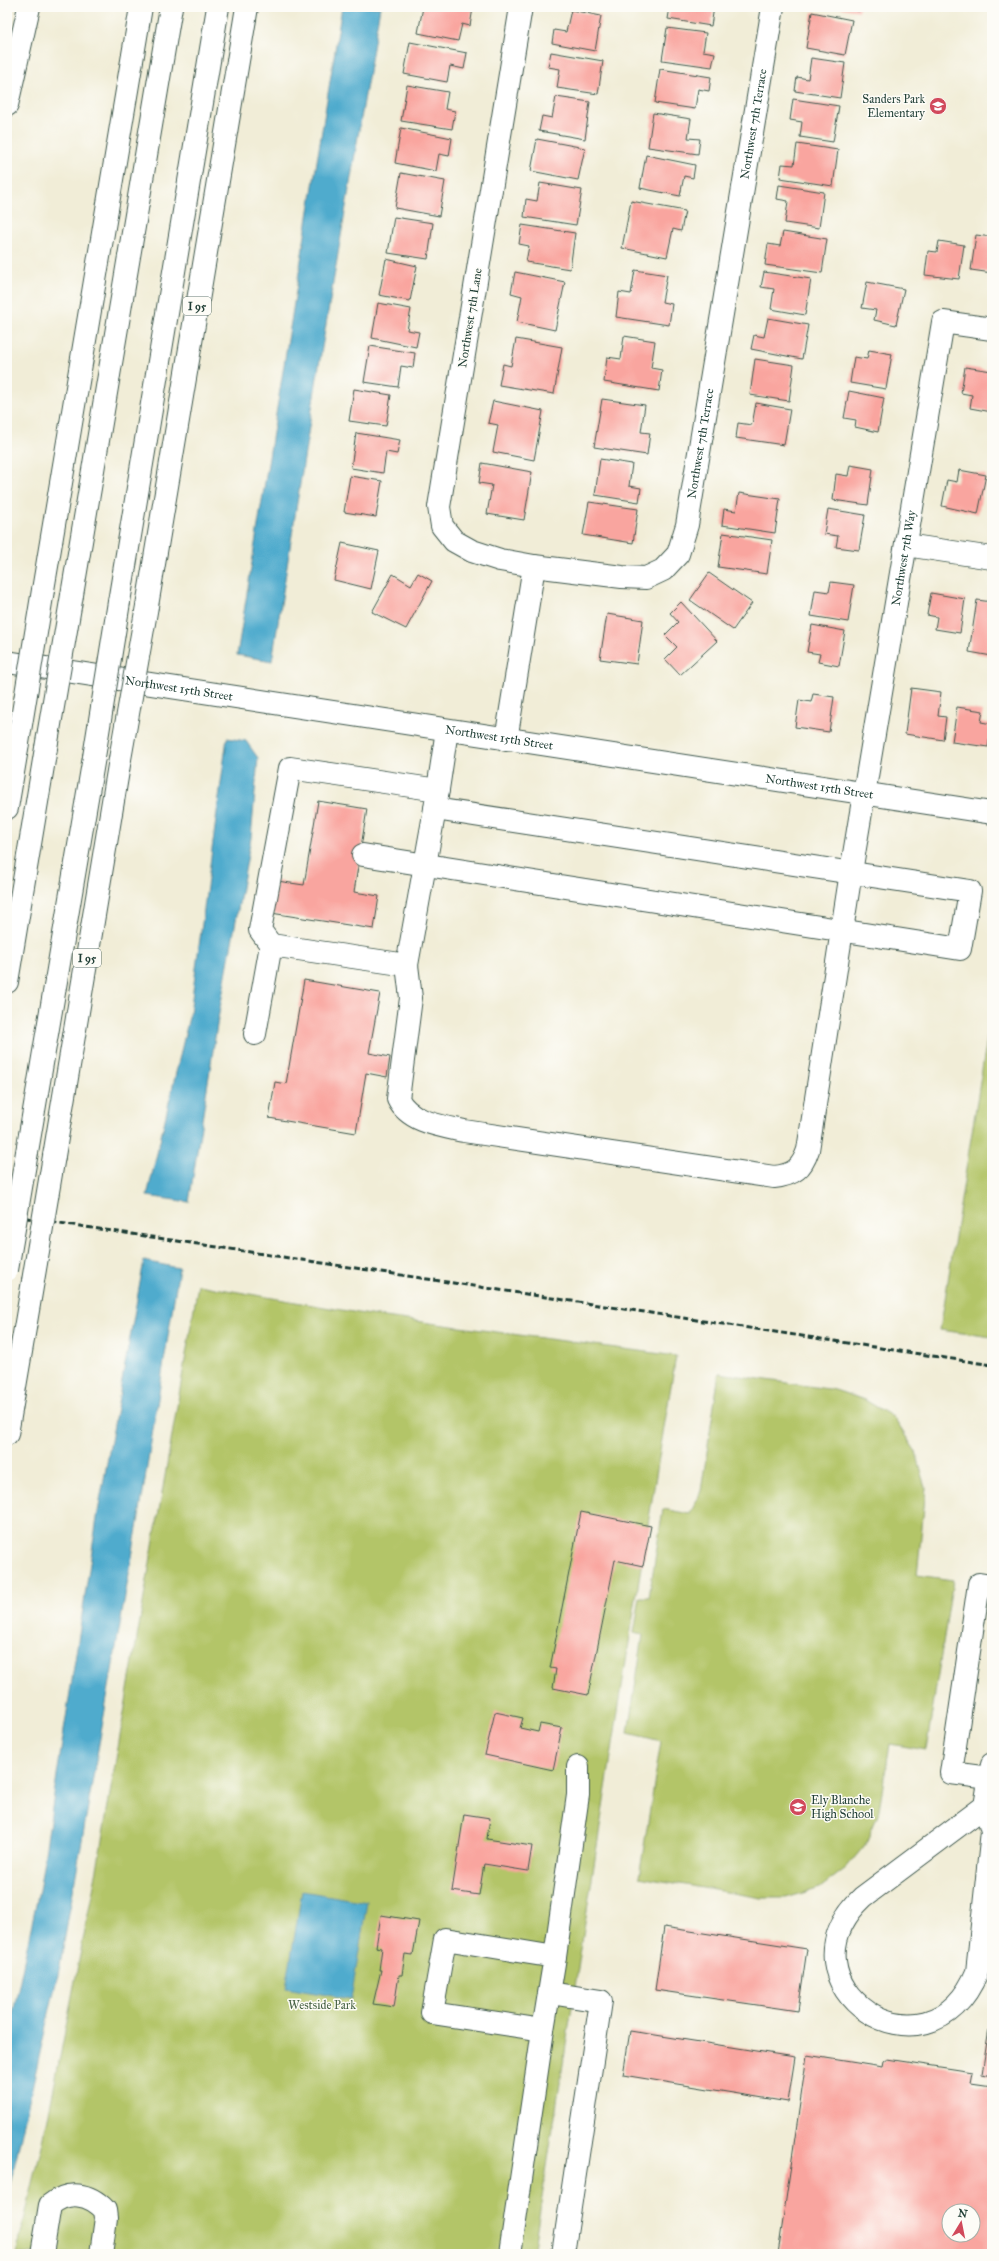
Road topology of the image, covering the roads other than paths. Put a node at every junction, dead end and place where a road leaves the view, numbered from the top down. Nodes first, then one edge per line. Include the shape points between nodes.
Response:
1 (29, 7) edge
2 (141, 7) edge
3 (171, 7) edge
4 (218, 7) edge
5 (247, 7) edge
6 (521, 7) edge
7 (773, 7) edge
8 (7, 105) edge
9 (992, 329) edge
10 (906, 545) junction
11 (992, 558) edge
12 (534, 566) junction
13 (7, 662) edge
14 (447, 730) junction
15 (506, 740) junction
16 (864, 793) junction
17 (436, 799) junction
18 (7, 808) edge
19 (992, 813) edge
20 (363, 855) dead end
21 (425, 865) junction
22 (851, 872) junction
23 (842, 931) junction
24 (271, 945) junction
25 (407, 965) junction
26 (7, 982) edge
27 (255, 1034) dead end
28 (7, 1270) edge
29 (7, 1434) edge
30 (992, 1586) edge
31 (578, 1766) dead end
32 (991, 1771) edge
33 (985, 1806) junction
34 (555, 1957) junction
35 (550, 1993) junction
36 (543, 2030) junction
37 (42, 2254) edge
38 (101, 2254) edge
39 (510, 2254) edge
40 (563, 2254) edge

1 - 8 main road
2 - 18 main road, bridge
3 - 26 main road, bridge
4 - 28 main road, bridge
5 - 29 main road, I 95, bridge
6 - 12 main road, Northwest 7th Lane via 439,507 442,526 454,541 472,552
7 - 12 main road, Northwest 7th Terrace via 687,526 678,554 663,570 646,578
9 - 10 main road, Northwest 7th Way via 943,322
10 - 11 main road
10 - 16 main road, Northwest 7th Way
12 - 15 main road
13 - 14 main road, Northwest 15th Street
14 - 15 main road, Northwest 15th Street
14 - 17 main road, Northwest 7th Way
15 - 16 main road, Northwest 15th Street
16 - 19 main road, Northwest 15th Street
16 - 22 main road, Northwest 7th Way
17 - 21 main road, Northwest 7th Way
17 - 22 main road
17 - 24 main road via 290,768 260,930
20 - 21 main road
21 - 23 main road
21 - 25 main road, Northwest 7th Way
22 - 23 main road, Northwest 7th Way
22 - 23 main road via 970,891 960,949
23 - 25 main road, Northwest 7th Way via 808,1150 803,1164 794,1173 774,1177 464,1131 412,1116 401,1106 398,1099 411,998
24 - 25 main road
24 - 27 main road
30 - 32 main road via 979,1584 951,1772
31 - 34 main road via 578,1795
32 - 33 main road
33 - 33 main road via 863,1897 847,1913 836,1943 836,1972 850,1997 878,2018 900,2025 931,2020 955,2007 965,1997 972,1984 977,1972 992,1831
34 - 35 main road
34 - 36 main road via 445,1940 432,2013
35 - 36 main road
35 - 40 main road via 601,2001
36 - 39 main road
37 - 38 main road via 50,2205 69,2195 81,2195 90,2198 105,2210

